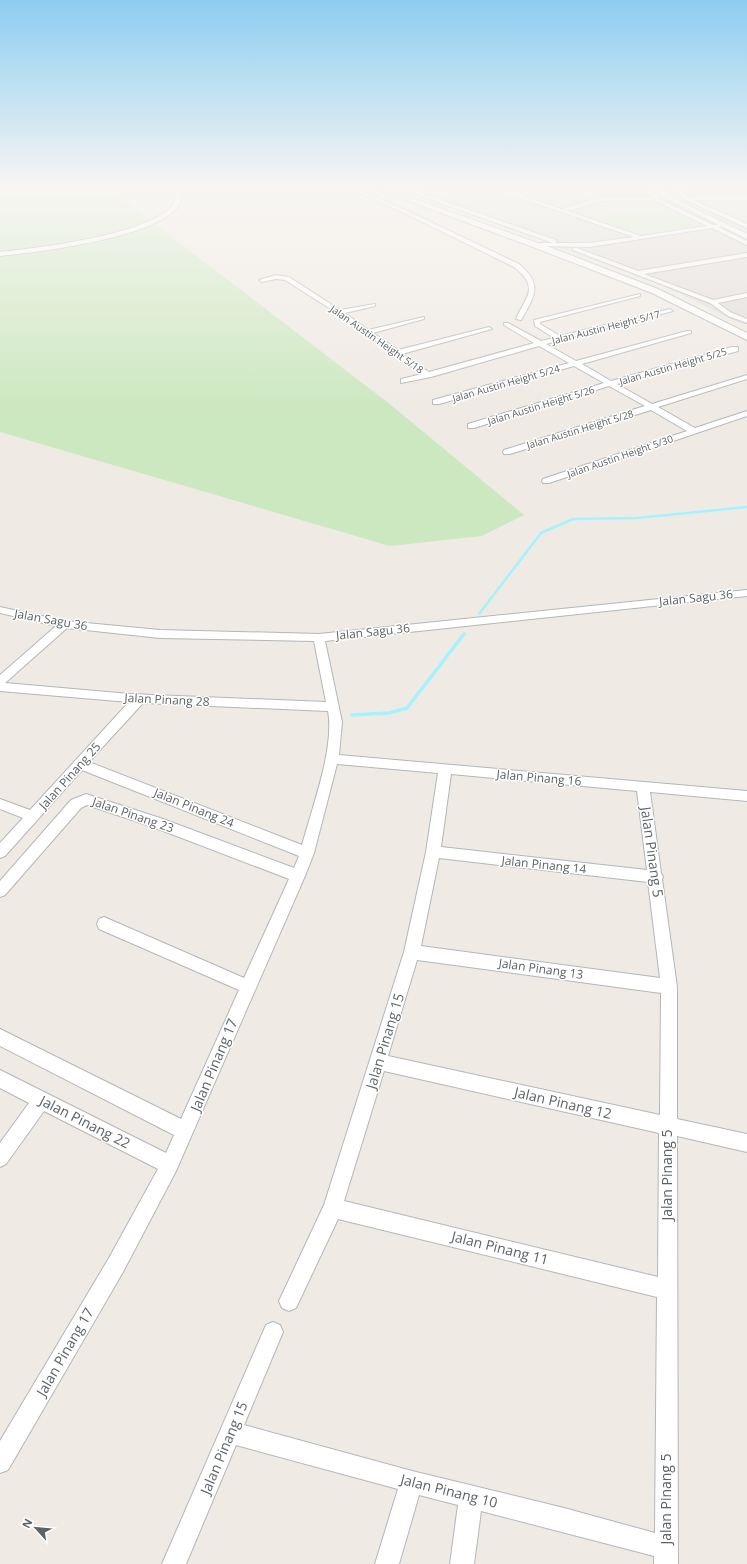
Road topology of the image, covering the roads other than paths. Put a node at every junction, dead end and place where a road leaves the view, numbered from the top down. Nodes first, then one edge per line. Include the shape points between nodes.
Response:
1 (509, 262) edge
2 (580, 262) edge
3 (597, 262) edge
4 (603, 262) edge
5 (705, 262) edge
6 (638, 273) junction
7 (262, 280) dead end
8 (326, 293) dead end
9 (314, 295) junction
10 (638, 295) dead end
11 (747, 295) edge
12 (747, 300) edge
13 (712, 302) junction
14 (373, 305) dead end
15 (721, 307) junction
16 (699, 308) junction
17 (670, 311) dead end
18 (339, 312) junction
19 (422, 318) dead end
20 (515, 318) junction
21 (745, 328) edge
22 (489, 329) dead end
23 (367, 332) junction
24 (689, 332) dead end
25 (747, 337) edge
26 (560, 339) junction
27 (540, 342) junction
28 (735, 349) dead end
29 (396, 353) junction
30 (575, 363) junction
31 (428, 375) junction
32 (747, 377) edge
33 (404, 381) dead end
34 (611, 383) junction
35 (436, 402) dead end
36 (654, 407) junction
37 (747, 413) edge
38 (471, 426) dead end
39 (694, 431) junction
40 (507, 452) dead end
41 (546, 481) dead end
42 (747, 593) edge
43 (0, 610) edge
44 (65, 624) junction
45 (319, 638) junction
46 (0, 681) edge
47 (0, 687) edge
48 (139, 699) junction
49 (334, 707) junction
50 (332, 760) junction
51 (80, 764) junction
52 (445, 770) junction
53 (643, 787) junction
54 (746, 798) edge
55 (0, 804) edge
56 (33, 816) junction
57 (0, 852) edge
58 (433, 852) junction
59 (307, 853) junction
60 (298, 876) junction
61 (656, 877) junction
62 (0, 891) edge
63 (104, 924) dead end
64 (412, 952) junction
65 (248, 987) junction
66 (669, 987) junction
67 (0, 1037) edge
68 (378, 1062) junction
69 (0, 1080) edge
70 (41, 1100) junction
71 (668, 1127) junction
72 (186, 1131) junction
73 (747, 1143) edge
74 (0, 1158) edge
75 (170, 1165) junction
76 (333, 1208) junction
77 (667, 1288) junction
78 (289, 1301) dead end
79 (273, 1332) dead end
80 (231, 1433) junction
81 (0, 1462) edge
82 (412, 1482) junction
83 (471, 1496) junction
84 (666, 1556) edge
85 (174, 1564) edge
86 (387, 1564) edge
87 (462, 1564) edge

1 - 20 street via 517,266 528,278 532,288 524,310
2 - 25 main road via 655,291
3 - 16 main road via 669,292
4 - 6 street
5 - 6 street
6 - 13 street
7 - 9 street, Jalan Austin Height 5/18 via 287,278
8 - 9 street
9 - 18 street, Jalan Austin Height 5/18
10 - 26 street via 536,321 537,326
11 - 13 street
12 - 15 street
13 - 15 street
14 - 18 street
15 - 16 street
15 - 21 street
16 - 21 main road
17 - 26 street, Jalan Austin Height 5/17
18 - 23 street, Jalan Austin Height 5/18
19 - 23 street
20 - 27 street via 520,329
20 - 27 street via 503,323
22 - 29 street
23 - 29 street, Jalan Austin Height 5/18
24 - 30 street, Jalan Austin Height 5/24
26 - 27 street, Jalan Austin Height 5/17
27 - 30 street
27 - 31 street, Jalan Austin Height 5/17
28 - 34 street, Jalan Austin Height 5/25
29 - 31 street, Jalan Austin Height 5/18
30 - 34 street
30 - 35 street, Jalan Austin Height 5/24
31 - 33 street, Jalan Austin Height 5/17
32 - 36 street, Jalan Austin Height 5/28
34 - 36 street
34 - 38 street, Jalan Austin Height 5/26
36 - 39 street
36 - 40 street, Jalan Austin Height 5/28
37 - 39 street, Jalan Austin Height 5/30
39 - 41 street, Jalan Austin Height 5/30
42 - 45 street, Jalan Sagu 36
43 - 44 street, Jalan Sagu 36
44 - 45 street, Jalan Sagu 36 via 160,634
44 - 46 street
45 - 49 street, Jalan Pinang 17
47 - 48 street, Jalan Pinang 28
48 - 49 street, Jalan Pinang 28
48 - 51 street, Jalan Pinang 25
49 - 50 street, Jalan Pinang 17 via 336,722
50 - 52 street, Jalan Pinang 16
50 - 59 street, Jalan Pinang 17
51 - 56 street, Jalan Pinang 25
51 - 59 street, Jalan Pinang 24
52 - 53 street, Jalan Pinang 16
52 - 58 street, Jalan Pinang 15
53 - 54 street, Jalan Pinang 16
53 - 61 street, Jalan Pinang 5
55 - 56 street
56 - 57 street, Jalan Pinang 25
58 - 61 street, Jalan Pinang 14
58 - 64 street, Jalan Pinang 15
59 - 60 street, Jalan Pinang 17
60 - 62 street, Jalan Pinang 23 via 158,823 86,799 79,802
60 - 65 street, Jalan Pinang 17
61 - 66 street, Jalan Pinang 5
63 - 65 street
64 - 66 street, Jalan Pinang 13
64 - 68 street, Jalan Pinang 15
65 - 72 street, Jalan Pinang 17
66 - 71 street, Jalan Pinang 5
67 - 72 street
68 - 71 street, Jalan Pinang 12
68 - 76 street, Jalan Pinang 15
69 - 70 street, Jalan Pinang 22
70 - 74 street
70 - 75 street, Jalan Pinang 22
71 - 73 street, Jalan Pinang 12
71 - 77 street, Jalan Pinang 5
72 - 75 street, Jalan Pinang 17
75 - 81 street, Jalan Pinang 17 via 116,1265
76 - 77 street, Jalan Pinang 11
76 - 78 street, Jalan Pinang 15
77 - 84 street, Jalan Pinang 5
79 - 80 street, Jalan Pinang 15
80 - 82 street, Jalan Pinang 10
80 - 85 street, Jalan Pinang 15
82 - 83 street, Jalan Pinang 10
82 - 86 street
83 - 84 street, Jalan Pinang 10 via 564,1520
83 - 87 street

